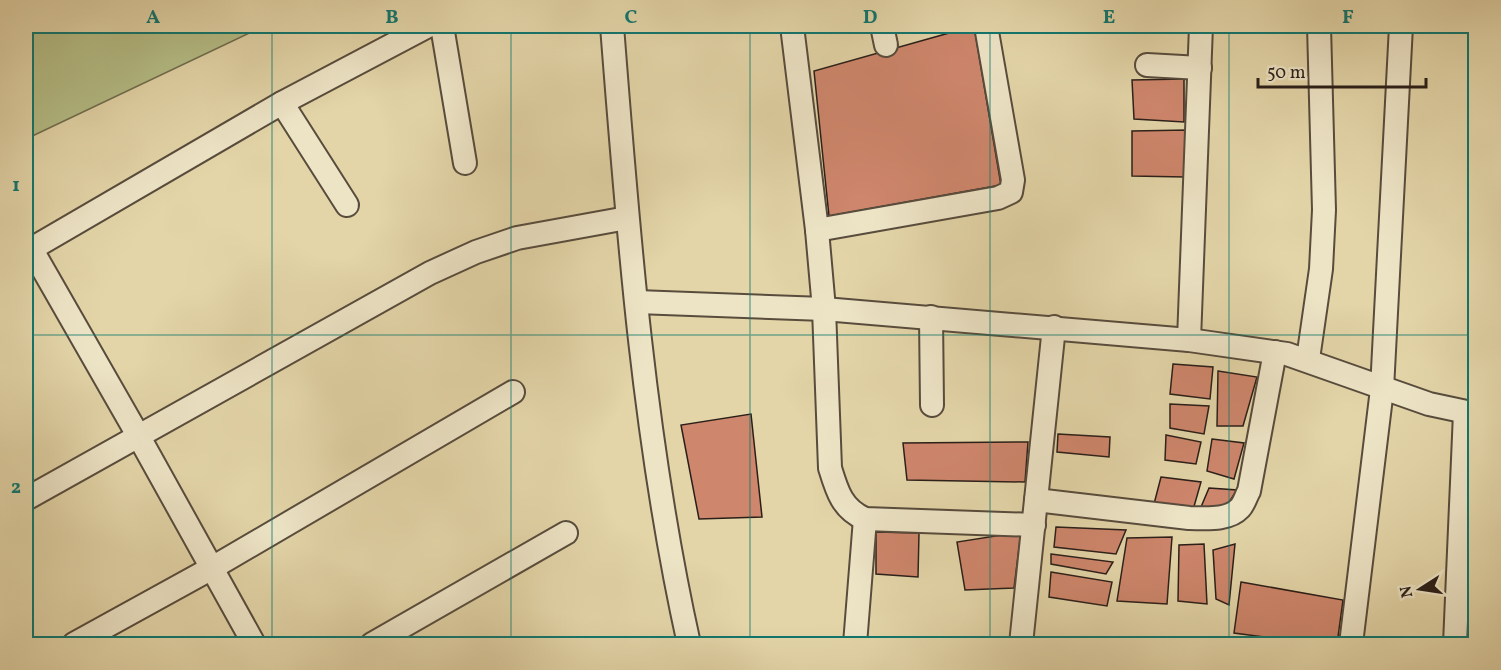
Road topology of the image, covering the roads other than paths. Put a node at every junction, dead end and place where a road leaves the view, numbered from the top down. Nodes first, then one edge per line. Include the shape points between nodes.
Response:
1 (428, 26) edge
2 (442, 26) edge
3 (612, 26) edge
4 (792, 26) edge
5 (986, 26) edge
6 (1201, 26) edge
7 (1319, 26) edge
8 (1401, 26) edge
9 (1147, 65) dead end
10 (1200, 68) junction
11 (282, 103) junction
12 (465, 163) dead end
13 (347, 205) dead end
14 (627, 218) junction
15 (817, 230) junction
16 (29, 251) edge
17 (637, 302) junction
18 (824, 309) junction
19 (931, 317) junction
20 (1054, 327) junction
21 (1189, 340) junction
22 (1275, 352) junction
23 (1308, 352) dead end
24 (1382, 389) junction
25 (513, 393) dead end
26 (933, 405) dead end
27 (1470, 413) edge
28 (139, 437) junction
29 (26, 499) edge
30 (1036, 500) junction
31 (865, 519) junction
32 (1034, 525) junction
33 (566, 533) dead end
34 (212, 568) junction
35 (74, 645) edge
36 (254, 645) edge
37 (372, 645) edge
38 (688, 645) edge
39 (855, 645) edge
40 (1021, 645) edge
41 (1351, 645) edge
42 (1455, 645) edge

1 - 11 street
2 - 12 street
3 - 14 street
4 - 15 street
5 - 15 street via 1013,180 1011,192 998,198
6 - 10 street
7 - 23 street via 1323,210 1321,269
8 - 24 street
9 - 10 street
10 - 21 street
11 - 13 street
11 - 16 street
14 - 17 street
14 - 28 street via 517,238 476,252
15 - 18 street
16 - 28 street
17 - 18 street
17 - 38 street via 657,471
18 - 19 street
18 - 31 street via 830,468 844,504
19 - 20 street
19 - 26 street
20 - 21 street
20 - 30 street
21 - 22 street
22 - 24 street
22 - 30 street via 1249,491 1242,507 1235,512 1213,518 1188,518
24 - 27 street
24 - 41 street
25 - 34 street
27 - 42 street
28 - 29 street
28 - 34 street
30 - 32 street
31 - 32 street
31 - 39 street
32 - 40 street
33 - 37 street
34 - 35 street
34 - 36 street

